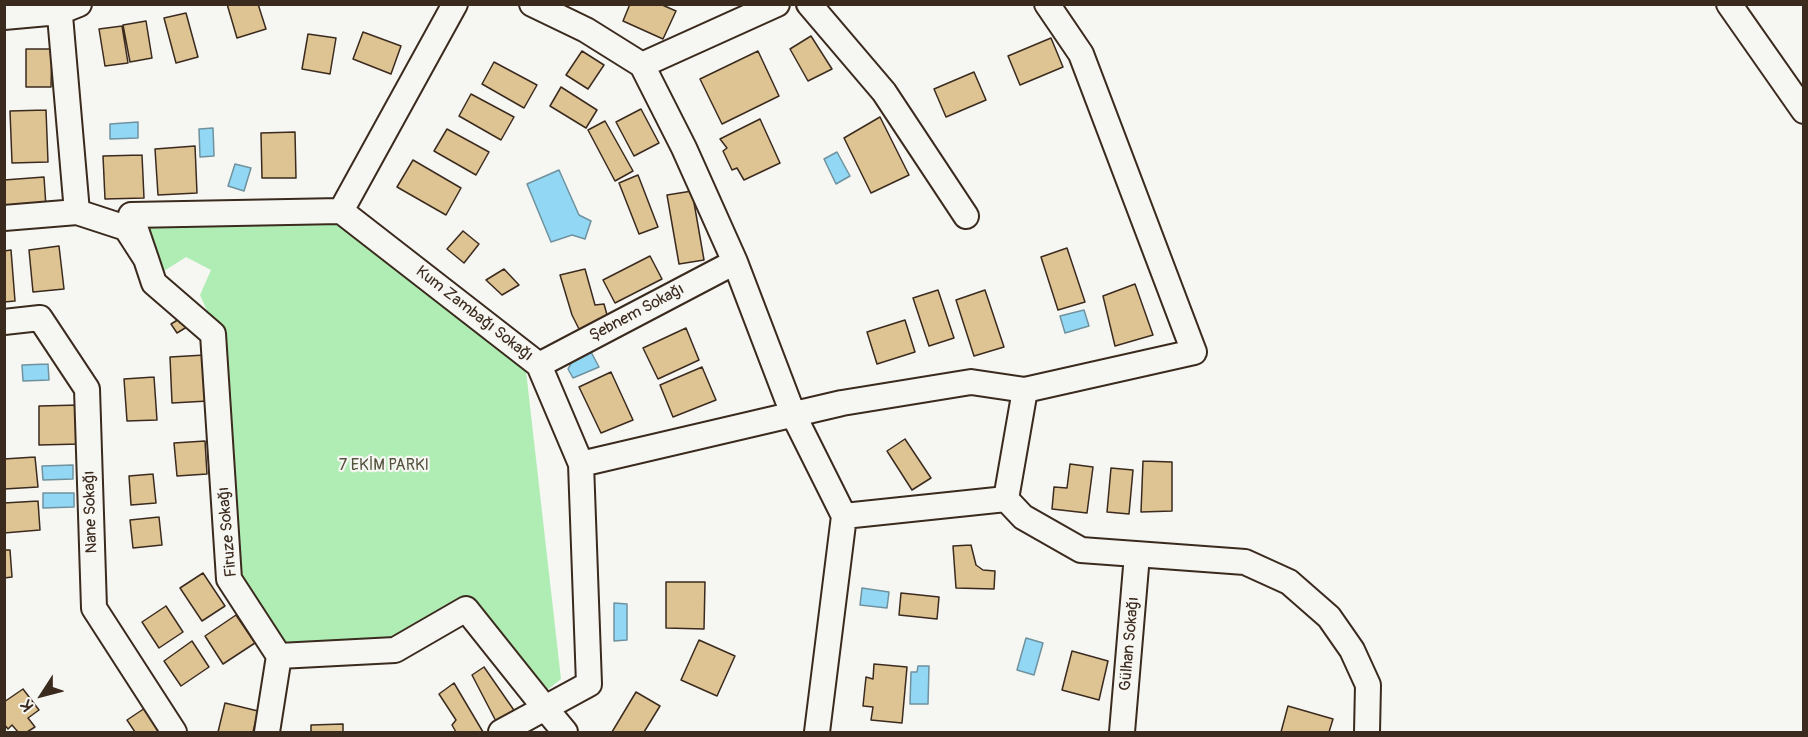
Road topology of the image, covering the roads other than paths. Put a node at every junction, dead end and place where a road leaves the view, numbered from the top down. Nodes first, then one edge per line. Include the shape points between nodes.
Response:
1 (455, 4) edge
2 (532, 4) edge
3 (777, 4) edge
4 (809, 4) edge
5 (1047, 4) edge
6 (1730, 4) edge
7 (65, 7) edge
8 (4, 17) edge
9 (642, 65) junction
10 (1803, 111) edge
11 (341, 211) junction
12 (77, 212) junction
13 (966, 216) dead end
14 (4, 218) edge
15 (146, 259) junction
16 (735, 262) junction
17 (4, 322) edge
18 (539, 365) junction
19 (1025, 390) junction
20 (794, 414) junction
21 (581, 464) junction
22 (1006, 499) junction
23 (844, 516) junction
24 (1137, 555) junction
25 (279, 656) junction
26 (545, 708) junction
27 (174, 732) edge
28 (267, 732) edge
29 (501, 732) edge
30 (565, 732) edge
31 (817, 732) edge
32 (1122, 732) edge
33 (1367, 732) edge

1 - 11 street
2 - 9 street via 586,30
3 - 9 street
4 - 13 street via 884,92
5 - 19 street via 1081,54 1194,352
6 - 10 street
7 - 8 street
7 - 12 street
9 - 16 street
11 - 15 street via 131,214
11 - 18 street, Kum Zambağı Sokağı
12 - 14 street, Firuze Sokağı
12 - 15 street, Firuze Sokağı via 126,228
15 - 25 street, Firuze Sokağı via 154,283 213,334 229,579
16 - 18 street, Şebnem Sokağı
16 - 20 street
17 - 27 street, Nane Sokağı via 40,318 87,388 94,608
18 - 21 street, Kum Zambağı Sokağı
19 - 20 street via 971,382 842,402
19 - 22 street
20 - 21 street
20 - 23 street
21 - 26 street, Kum Zambağı Sokağı via 589,684
22 - 23 street
22 - 24 street via 1023,516 1081,550
23 - 31 street
24 - 32 street, Gülhan Sokağı
24 - 33 street via 1245,562 1289,582 1329,616 1352,650 1368,686
25 - 26 street via 395,650 466,609
25 - 28 street
26 - 29 street
26 - 30 street

